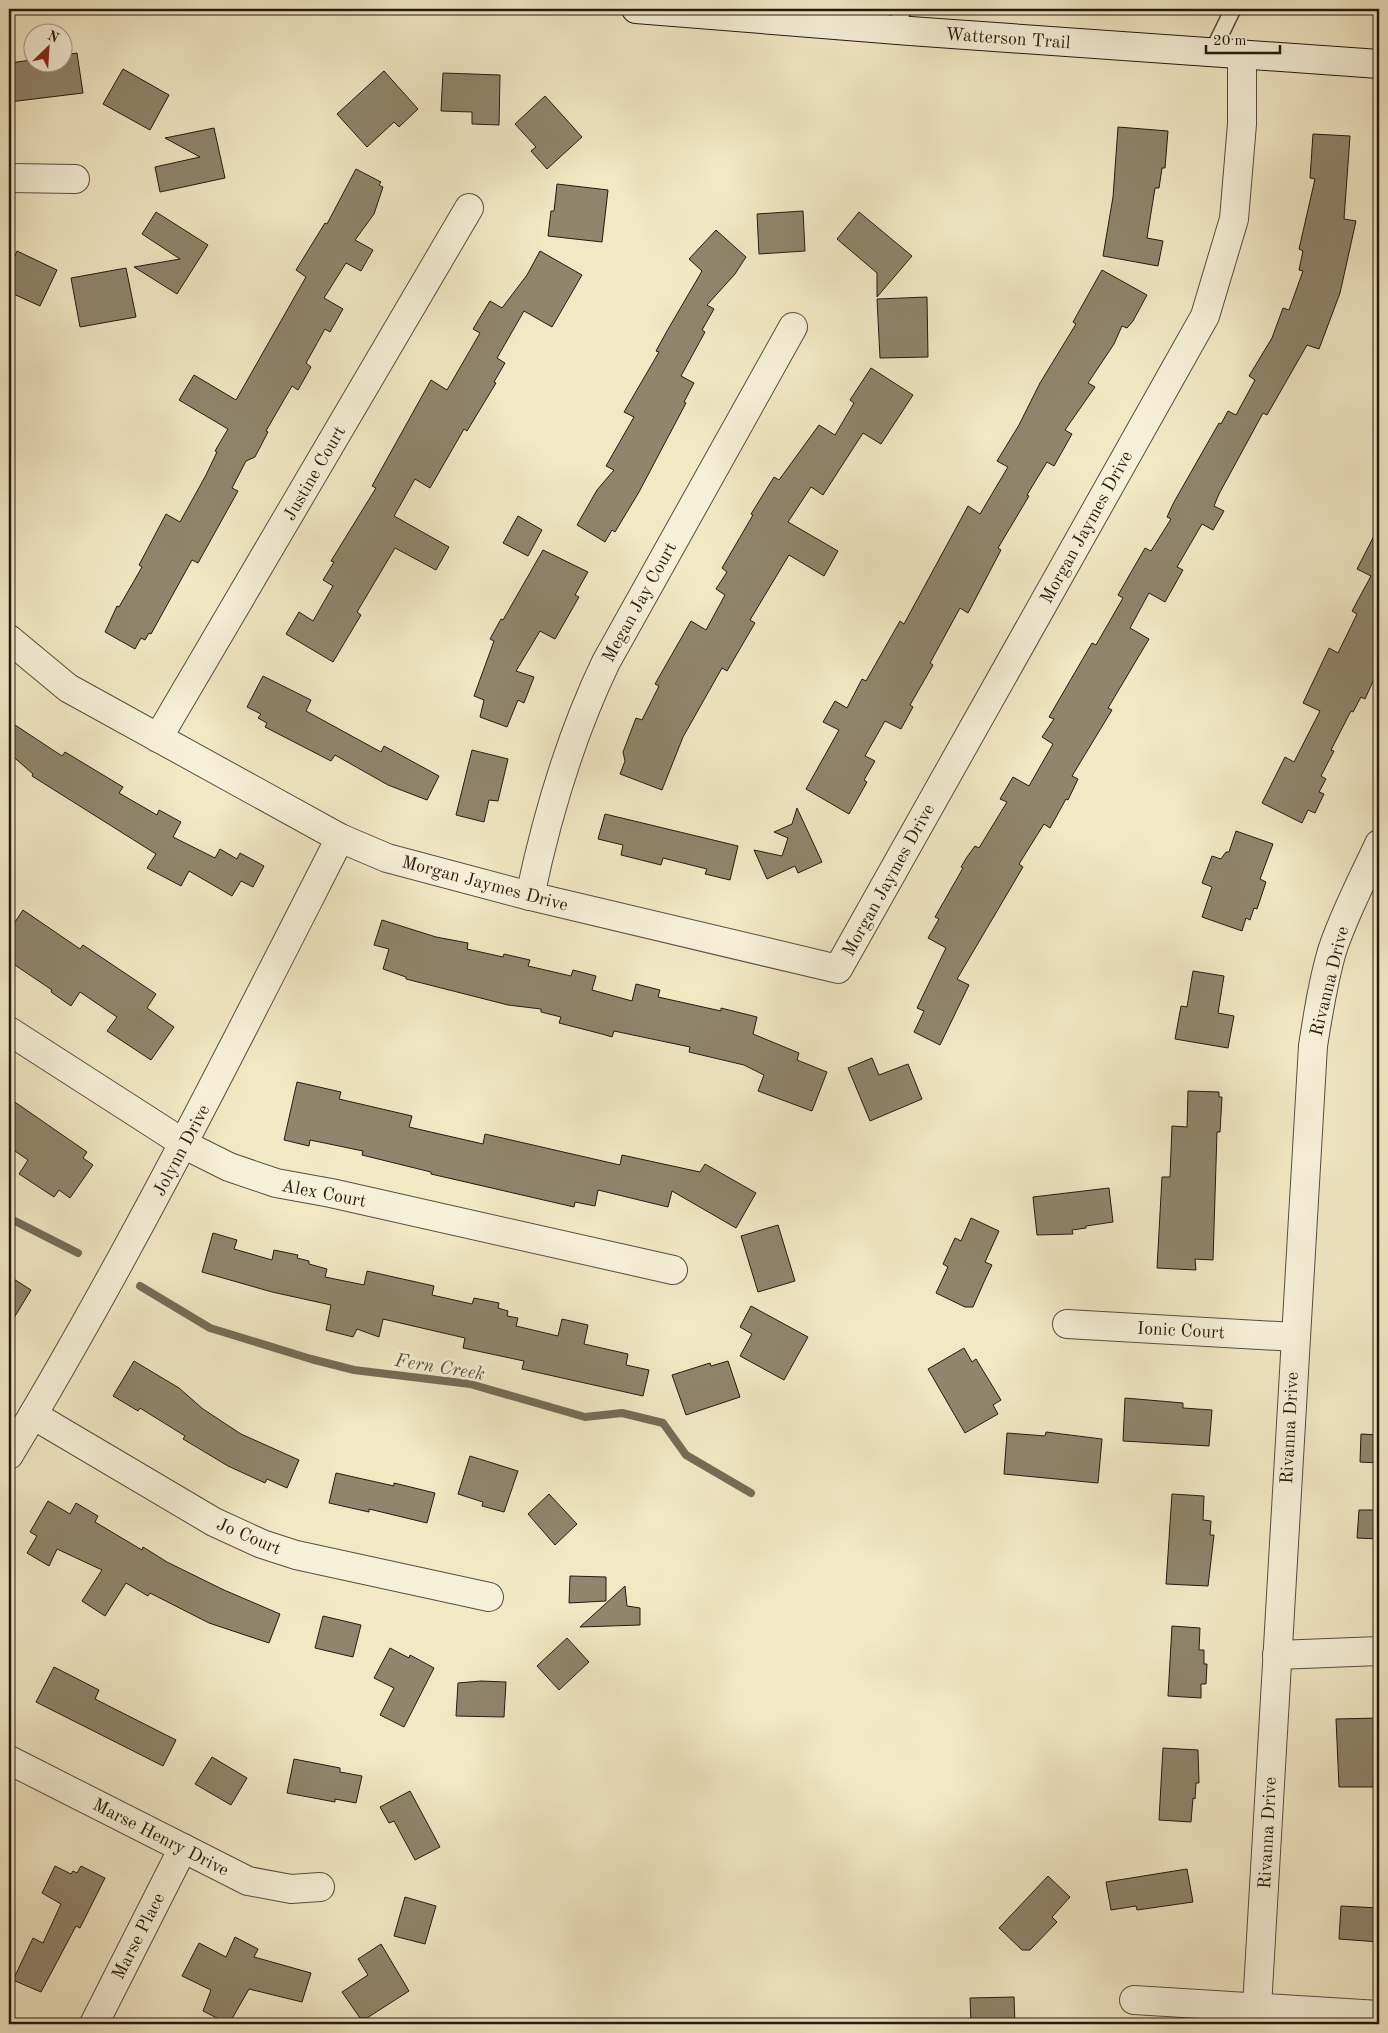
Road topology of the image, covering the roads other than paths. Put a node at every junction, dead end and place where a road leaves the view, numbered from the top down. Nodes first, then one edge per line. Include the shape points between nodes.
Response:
1 (636, 9) edge
2 (1233, 9) edge
3 (899, 19) edge
4 (1212, 52) junction
5 (1242, 54) junction
6 (1379, 64) edge
7 (9, 178) edge
8 (75, 179) dead end
9 (469, 208) dead end
10 (793, 327) dead end
11 (9, 639) edge
12 (158, 738) junction
13 (340, 838) junction
14 (1379, 844) edge
15 (530, 896) junction
16 (9, 1031) edge
17 (185, 1142) junction
18 (674, 1270) dead end
19 (1067, 1324) dead end
20 (1294, 1337) junction
21 (32, 1415) junction
22 (9, 1455) edge
23 (489, 1597) dead end
24 (1379, 1651) edge
25 (1277, 1655) junction
26 (9, 1760) edge
27 (183, 1848) junction
28 (320, 1887) dead end
29 (1134, 2000) dead end
30 (1379, 2015) edge
31 (1257, 2017) edge
32 (94, 2024) edge

1 - 3 street, Watterson Trail
2 - 4 lane
3 - 4 street, Watterson Trail
4 - 5 street, Watterson Trail
5 - 6 street, Watterson Trail
5 - 15 street, Morgan Jaymes Drive via 1242,124 1234,219 1205,316 838,969
7 - 8 street
9 - 12 street, Justine Court
10 - 15 street, Megan Jay Court via 584,707 544,830
11 - 12 street, Morgan Jaymes Drive via 68,688
12 - 13 street, Morgan Jaymes Drive
13 - 15 street, Morgan Jaymes Drive via 387,858
13 - 17 street, Jolynn Drive
14 - 20 street, Rivanna Drive via 1332,950 1318,1007
16 - 17 street, Alex Court
17 - 18 street, Alex Court via 229,1167 276,1183
17 - 21 street, Jolynn Drive via 94,1312
19 - 20 street, Ionic Court
20 - 25 street, Rivanna Drive
21 - 22 street, Jolynn Drive
21 - 23 street, Jo Court via 214,1522 262,1544
24 - 25 street
25 - 31 street, Rivanna Drive
26 - 27 street, Marse Henry Drive
27 - 28 street, Marse Henry Drive via 248,1881 291,1889
27 - 32 street, Marse Place
29 - 31 street
30 - 31 street

